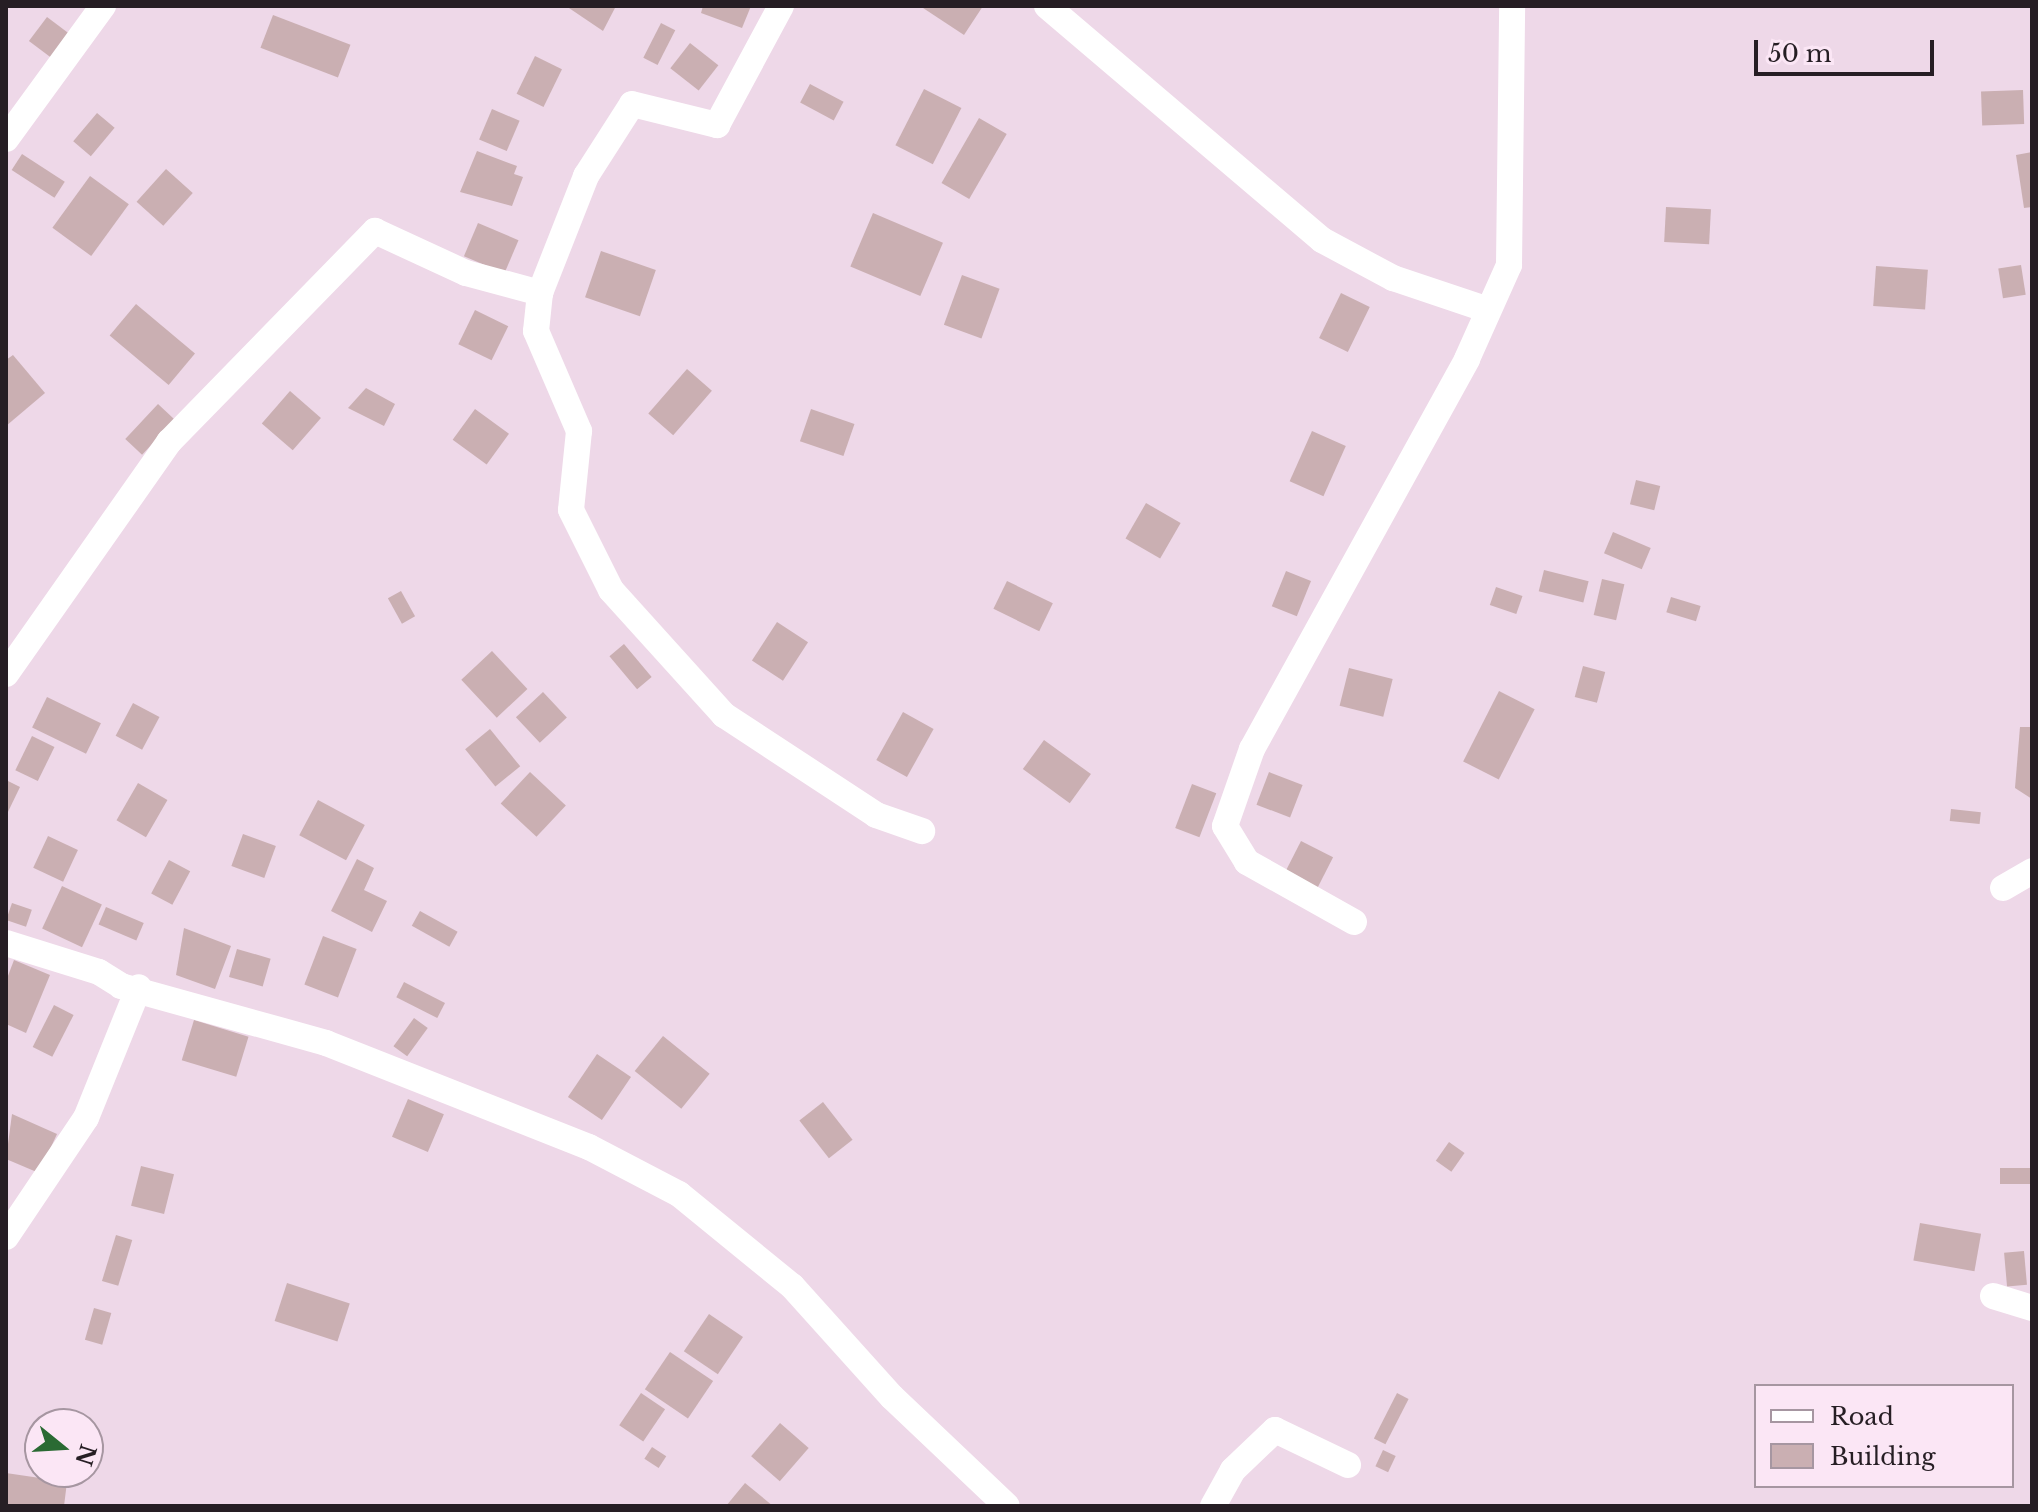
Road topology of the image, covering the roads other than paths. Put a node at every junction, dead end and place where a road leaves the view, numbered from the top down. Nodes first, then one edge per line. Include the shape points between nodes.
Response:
1 (103, 6) edge
2 (781, 6) edge
3 (1047, 6) edge
4 (1512, 6) edge
5 (6, 139) edge
6 (540, 293) junction
7 (1485, 309) junction
8 (6, 674) edge
9 (922, 831) dead end
10 (2032, 871) edge
11 (2003, 888) dead end
12 (1354, 922) dead end
13 (6, 943) edge
14 (139, 987) junction
15 (6, 1237) edge
16 (1993, 1296) dead end
17 (2032, 1308) edge
18 (1348, 1465) dead end
19 (1007, 1506) edge
20 (1213, 1506) edge

1 - 5 street
2 - 6 street via 717,125 632,104 586,176
3 - 7 street via 1322,240 1393,278
4 - 7 street via 1509,265
6 - 8 street via 466,273 375,231 169,442
6 - 9 street via 536,331 579,431 571,510 611,590 724,715 876,815
7 - 12 street via 1467,359 1252,749 1225,826 1247,862
10 - 11 street
13 - 14 street
14 - 15 street via 86,1118
14 - 19 street via 326,1043 589,1147 679,1194 792,1286 892,1397
16 - 17 street
18 - 20 street via 1275,1430 1233,1470

